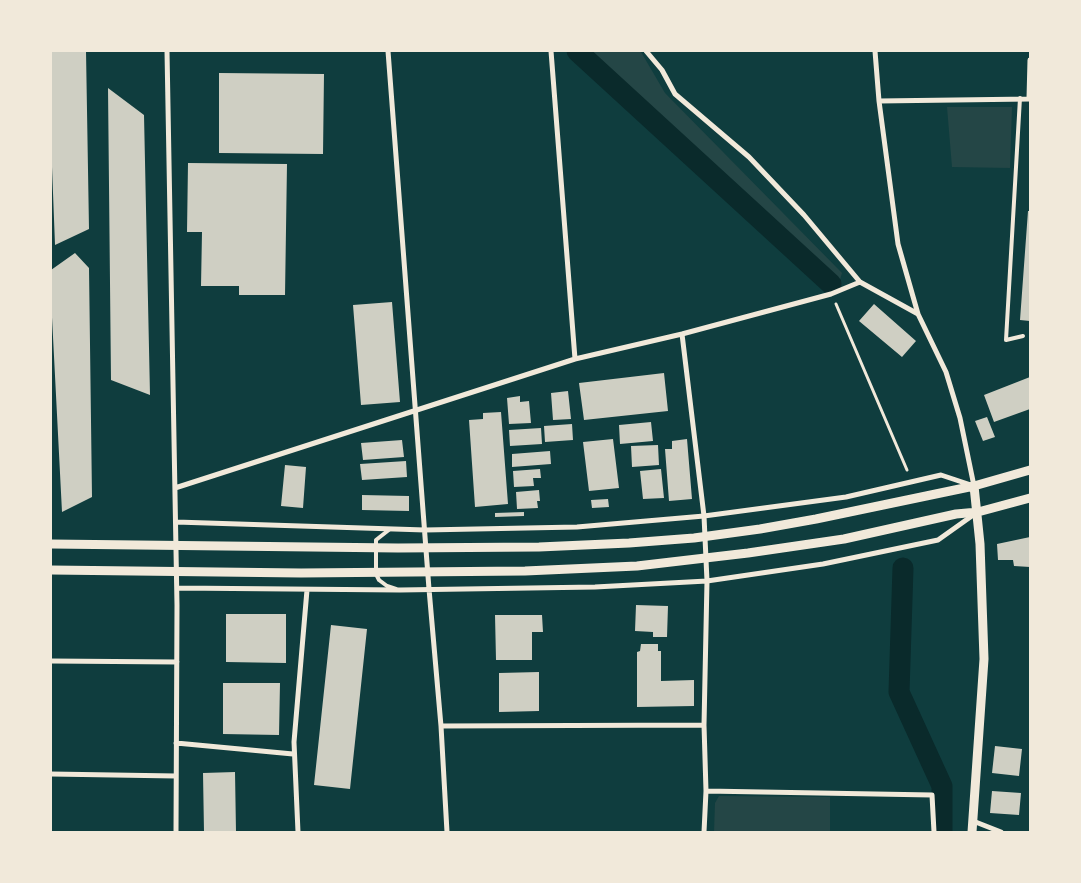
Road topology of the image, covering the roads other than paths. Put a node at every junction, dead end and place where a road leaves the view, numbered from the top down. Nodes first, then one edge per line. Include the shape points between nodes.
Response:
1 (167, 51) edge
2 (388, 51) edge
3 (551, 51) edge
4 (646, 51) edge
5 (875, 51) edge
6 (1030, 60) edge
7 (1020, 98) junction
8 (1029, 98) edge
9 (879, 101) junction
10 (860, 282) junction
11 (918, 314) junction
12 (682, 334) junction
13 (1023, 336) dead end
14 (575, 359) junction
15 (416, 410) junction
16 (1030, 470) edge
17 (974, 486) junction
18 (175, 488) junction
19 (1030, 498) edge
20 (978, 512) junction
21 (704, 516) junction
22 (176, 522) junction
23 (390, 529) junction
24 (425, 530) junction
25 (51, 544) edge
26 (51, 570) edge
27 (707, 581) junction
28 (177, 588) junction
29 (308, 590) junction
30 (400, 590) junction
31 (429, 590) junction
32 (51, 660) edge
33 (177, 662) junction
34 (704, 725) junction
35 (441, 726) junction
36 (176, 743) junction
37 (294, 754) junction
38 (51, 774) edge
39 (176, 776) junction
40 (706, 791) junction
41 (972, 820) junction
42 (176, 832) edge
43 (298, 832) edge
44 (447, 832) edge
45 (704, 832) edge
46 (934, 832) edge
47 (972, 832) edge
48 (1001, 832) edge

1 - 18 street
2 - 15 street
3 - 14 street
4 - 10 street via 676,94 749,157 804,215
5 - 9 street
6 - 8 street
7 - 8 street
7 - 9 street
7 - 13 lane via 1006,340
9 - 11 street via 898,244
10 - 11 street
10 - 12 street via 831,294
11 - 17 street via 946,372 960,418
12 - 14 street
12 - 21 street
14 - 15 street
15 - 18 street
15 - 24 street
16 - 17 street
17 - 20 street
17 - 21 street via 940,476 846,497
17 - 25 street via 760,529 629,543 436,548
18 - 22 street
19 - 20 street
20 - 26 street via 844,539 637,566 525,571
20 - 27 street via 938,540 823,564
20 - 41 street via 984,659
21 - 24 street via 577,528
21 - 27 street
22 - 23 street
22 - 28 street
23 - 24 street
23 - 30 lane via 376,540 376,574 386,586
24 - 31 street
27 - 31 street
27 - 34 street
28 - 29 street
28 - 33 street
29 - 30 street
29 - 37 street
30 - 31 street
31 - 35 street
32 - 33 street
33 - 36 street
34 - 35 street
34 - 40 street
35 - 44 street
36 - 37 street
36 - 39 street
37 - 43 street
38 - 39 street
39 - 42 street
40 - 45 street
40 - 46 street via 932,795
41 - 47 street
41 - 48 street

